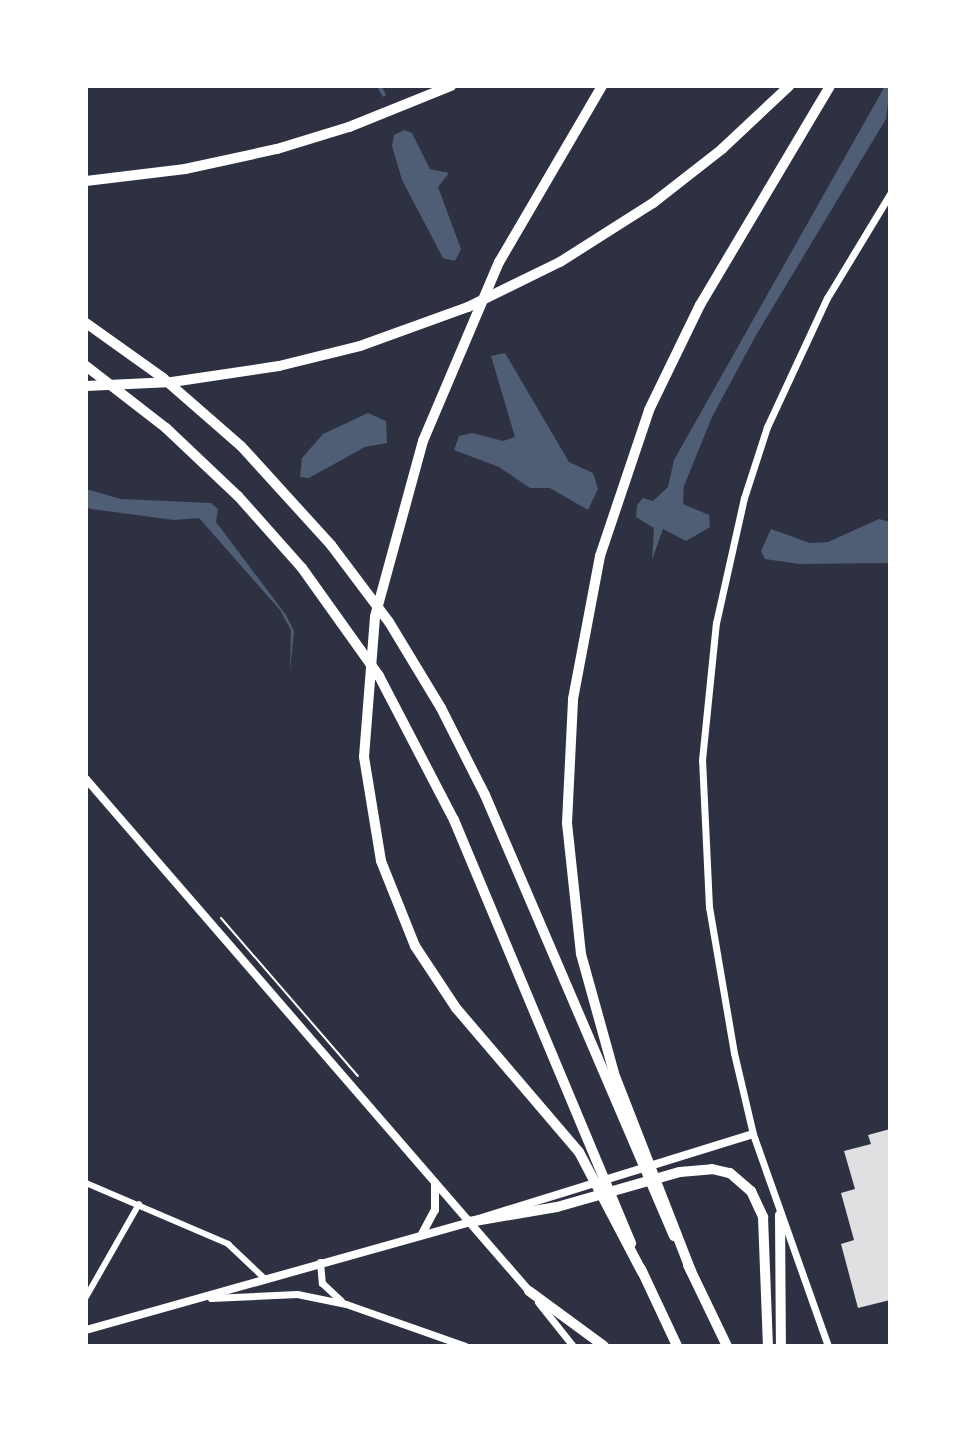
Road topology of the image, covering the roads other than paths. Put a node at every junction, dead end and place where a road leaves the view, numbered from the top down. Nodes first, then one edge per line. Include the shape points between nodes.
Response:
1 (451, 86) edge
2 (602, 86) edge
3 (789, 86) edge
4 (830, 86) edge
5 (86, 181) edge
6 (890, 194) edge
7 (86, 323) edge
8 (86, 366) edge
9 (86, 386) edge
10 (86, 779) edge
11 (753, 1134) junction
12 (635, 1138) junction
13 (435, 1182) junction
14 (86, 1183) edge
15 (139, 1204) junction
16 (780, 1215) junction
17 (618, 1221) junction
18 (469, 1222) junction
19 (422, 1235) junction
20 (320, 1262) junction
21 (265, 1279) junction
22 (529, 1291) junction
23 (86, 1297) edge
24 (205, 1298) junction
25 (346, 1304) junction
26 (86, 1330) edge
27 (465, 1346) edge
28 (573, 1346) edge
29 (604, 1346) edge
30 (677, 1346) edge
31 (727, 1346) edge
32 (768, 1346) edge
33 (781, 1346) edge
34 (828, 1346) edge

1 - 5 highway via 277,149 185,169
2 - 17 highway via 529,206 473,317 423,441 375,617 364,712 364,771 374,833 407,931 456,1008 579,1152
3 - 9 highway via 722,149 653,203 539,273 390,337 256,371
4 - 12 highway via 707,292 661,383 614,506 579,654 567,795 574,911 596,1014
6 - 11 street via 827,298 773,414 744,498 716,623 702,760 703,832 720,981
7 - 12 highway via 163,378 241,446 331,545 389,622 485,795
8 - 17 highway via 166,428 238,496 302,568 366,656 441,791 593,1148
10 - 13 main road
11 - 16 street
11 - 18 main road via 520,1202
12 - 31 highway
13 - 18 main road
13 - 19 main road via 435,1210
14 - 15 street
15 - 21 street via 228,1244
15 - 23 street
16 - 33 highway
16 - 34 street
17 - 30 highway
18 - 19 main road
18 - 22 main road
18 - 32 highway via 557,1207 680,1172 730,1173 751,1191 763,1217
19 - 20 main road
20 - 21 main road
20 - 25 street via 322,1283
21 - 24 main road
22 - 28 street
22 - 29 highway
24 - 25 street via 275,1292
24 - 26 main road
25 - 27 street

